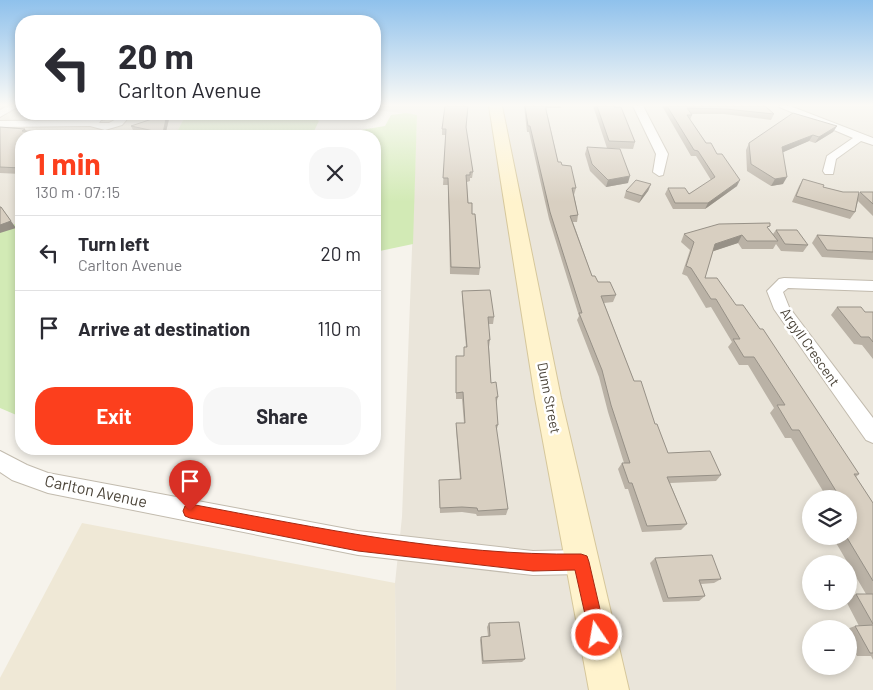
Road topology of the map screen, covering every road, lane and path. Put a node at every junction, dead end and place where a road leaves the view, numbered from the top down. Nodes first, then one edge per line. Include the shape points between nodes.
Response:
1 (500, 138) edge
2 (654, 138) edge
3 (859, 138) joint
4 (873, 142) edge
5 (829, 171) dead end
6 (658, 172) dead end
7 (873, 286) edge
8 (873, 434) edge
9 (0, 461) edge
10 (581, 562) junction
11 (609, 690) edge

1 - 10 street, Dunn Street
2 - 6 street via 662,154
3 - 4 street
3 - 5 street via 831,158
7 - 8 street, Argyll Crescent via 784,283 775,291 782,309
9 - 10 street, Carlton Avenue via 20,473 48,483 358,543 533,563
10 - 11 street, Dunn Street

